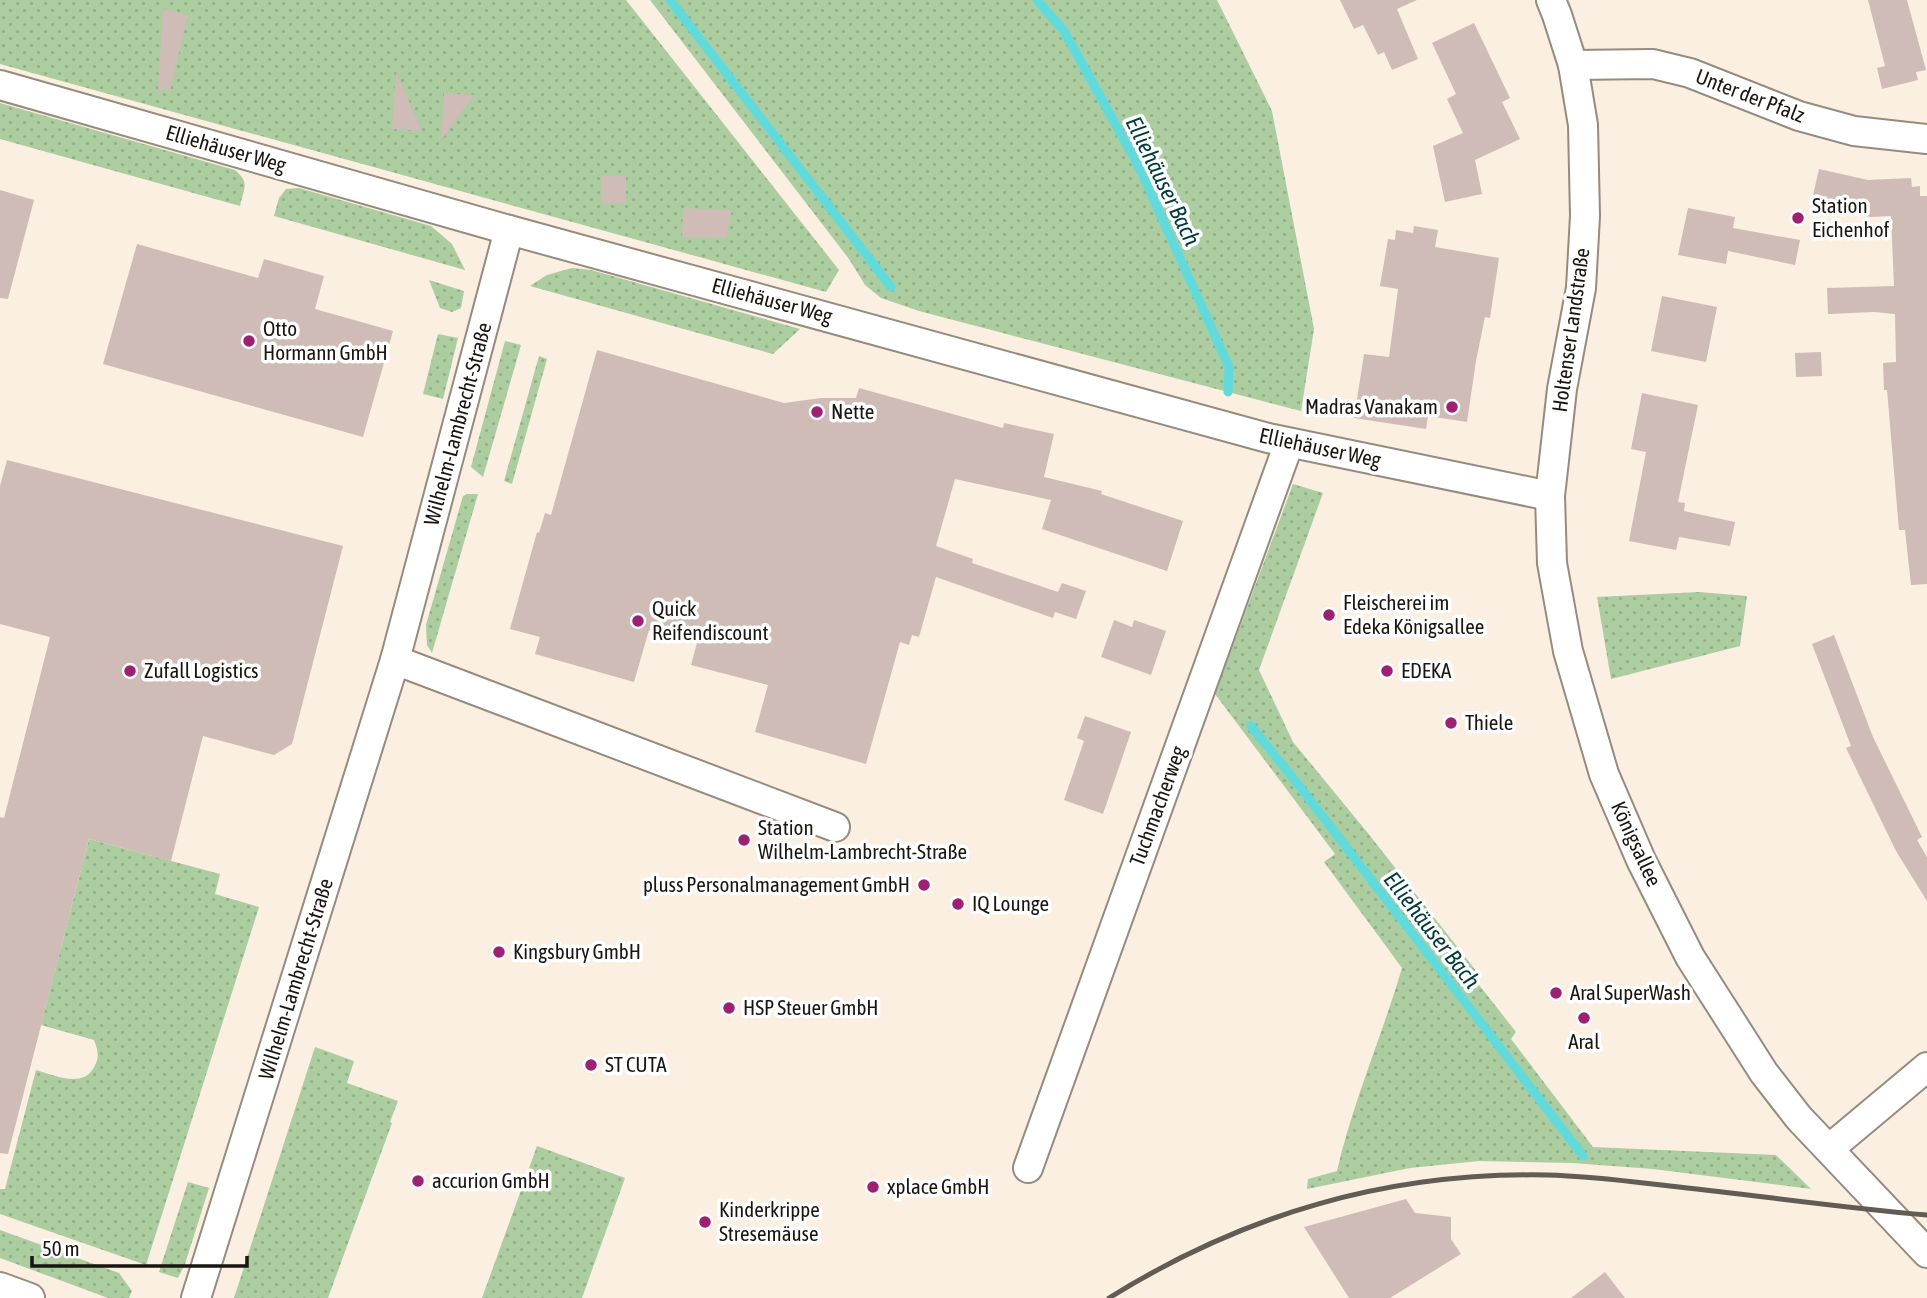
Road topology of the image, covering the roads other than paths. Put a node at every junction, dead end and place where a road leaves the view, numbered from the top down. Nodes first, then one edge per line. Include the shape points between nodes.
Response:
1 (1550, 0) edge
2 (1573, 65) junction
3 (0, 85) edge
4 (1927, 139) edge
5 (509, 230) junction
6 (1289, 443) junction
7 (1550, 496) junction
8 (395, 660) junction
9 (835, 827) dead end
10 (1927, 1067) edge
11 (1829, 1149) junction
12 (1028, 1168) dead end
13 (1927, 1253) edge
14 (0, 1287) edge
15 (30, 1298) edge
16 (196, 1298) edge

1 - 2 street, Holtenser Landstraße
2 - 4 street, Unter der Pfalz via 1653,64 1690,73 1799,116 1854,131
2 - 7 street, Holtenser Landstraße via 1583,125 1585,216 1581,288 1562,389
3 - 5 street, Elliehäuser Weg
5 - 6 street, Elliehäuser Weg
5 - 8 street, Wilhelm-Lambrecht-Straße
6 - 7 street, Elliehäuser Weg
6 - 12 street, Tuchmacherweg
7 - 11 street, Königsallee via 1552,564 1568,651 1604,775 1690,957 1764,1073
8 - 9 street
8 - 16 street, Wilhelm-Lambrecht-Straße
10 - 11 street
11 - 13 street, Königsallee
14 - 15 street

